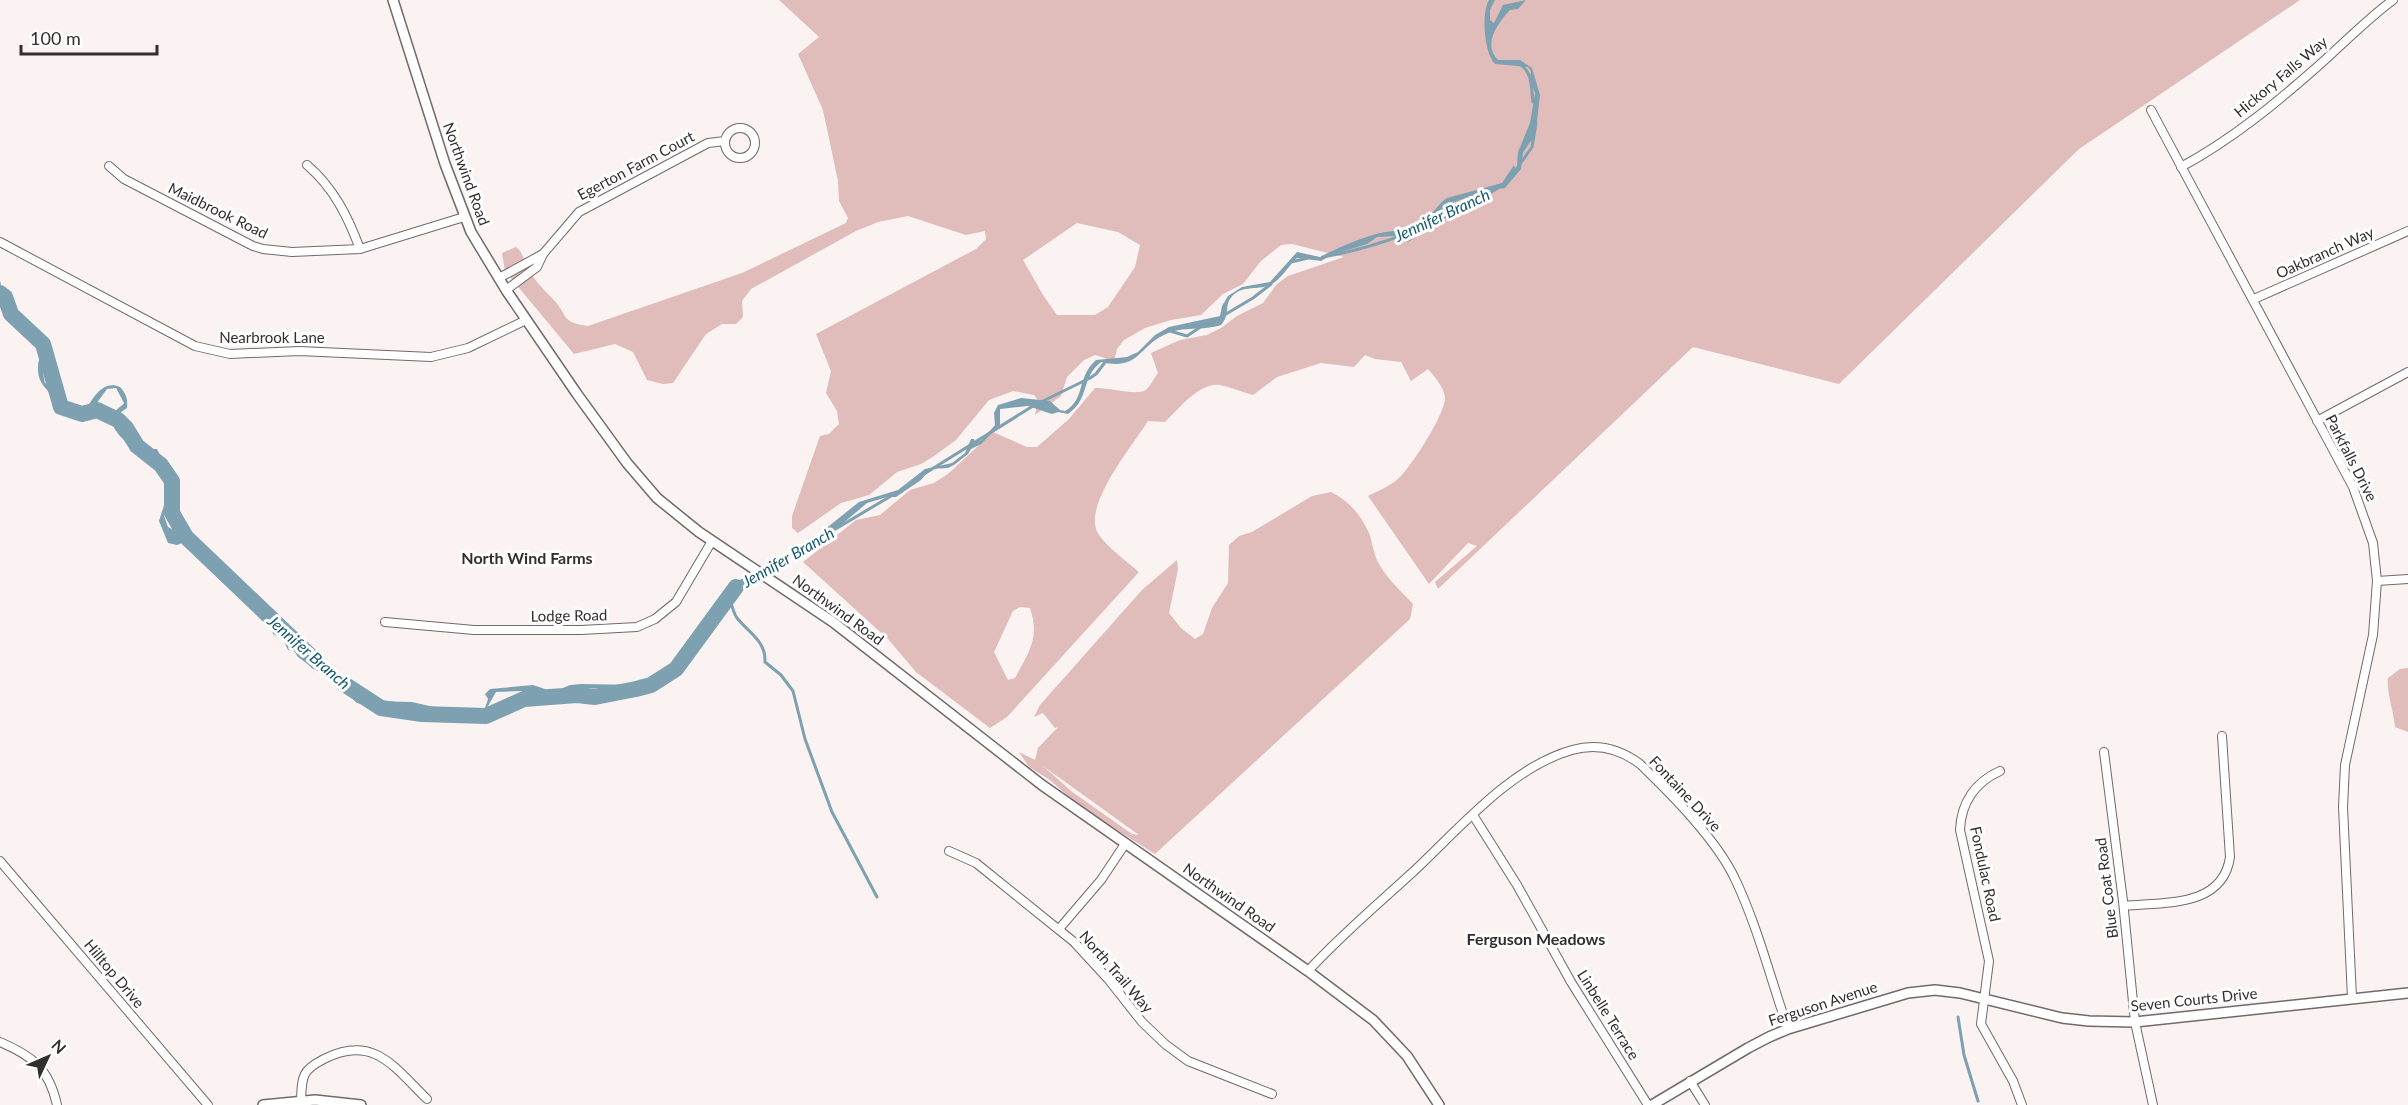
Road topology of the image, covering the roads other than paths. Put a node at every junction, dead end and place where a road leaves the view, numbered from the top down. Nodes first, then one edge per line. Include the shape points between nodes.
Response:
1 (393, 0) edge
2 (2393, 0) edge
3 (2151, 110) dead end
4 (725, 141) junction
5 (307, 165) dead end
6 (109, 166) dead end
7 (2181, 167) junction
8 (464, 217) junction
9 (2408, 231) edge
10 (0, 242) edge
11 (360, 249) junction
12 (543, 254) junction
13 (499, 278) junction
14 (506, 290) junction
15 (2254, 300) junction
16 (526, 320) junction
17 (2408, 372) edge
18 (2317, 421) junction
19 (712, 541) junction
20 (2408, 579) edge
21 (2377, 581) junction
22 (385, 622) dead end
23 (2222, 736) dead end
24 (2104, 752) dead end
25 (2000, 771) dead end
26 (1473, 815) junction
27 (1125, 844) junction
28 (949, 851) dead end
29 (0, 861) edge
30 (2124, 906) junction
31 (1059, 930) junction
32 (1308, 971) junction
33 (2408, 993) edge
34 (1985, 998) junction
35 (2352, 998) junction
36 (2135, 1022) junction
37 (1788, 1029) junction
38 (0, 1042) edge
39 (1690, 1082) junction
40 (1272, 1094) dead end
41 (427, 1099) dead end
42 (301, 1100) junction
43 (57, 1105) edge
44 (208, 1105) edge
45 (263, 1105) edge
46 (361, 1105) edge
47 (1439, 1105) edge
48 (1650, 1105) edge
49 (1705, 1105) edge
50 (2022, 1105) edge
51 (2153, 1105) edge

1 - 8 street, Northwind Road
2 - 7 street, Hickory Falls Way via 2225,141
3 - 7 street, Parkfalls Drive
4 - 4 street, Egerton Farm Court via 729,154 737,159 749,156 755,146 750,132 741,128 729,133
4 - 12 street, Egerton Farm Court via 708,143 586,207
5 - 11 street via 341,205
6 - 11 street, Maidbrook Road via 124,179 253,246 292,252
7 - 15 street, Parkfalls Drive
8 - 11 street, Maidbrook Road
8 - 13 street, Northwind Road
9 - 15 street, Oakbranch Way
10 - 16 street, Nearbrook Lane via 189,342 221,354 300,351 431,357 468,348
12 - 13 street, Egerton Farm Court
12 - 14 street, Egerton Farm Court via 537,267
13 - 14 street, Northwind Road
14 - 16 street, Northwind Road
15 - 18 street, Parkfalls Drive
16 - 19 street, Northwind Road via 632,470 667,508
17 - 18 street
18 - 21 street, Parkfalls Drive via 2367,522
19 - 22 street, Lodge Road via 676,602 637,627 464,630
19 - 27 street, Northwind Road via 853,637 1000,755
20 - 21 street
21 - 35 street, Parkfalls Drive via 2373,635 2344,765
23 - 30 street via 2230,857 2224,876 2211,891 2197,898
24 - 30 street, Blue Coat Road
25 - 34 street, Fondulac Road via 1968,797 1960,820 1989,961
26 - 32 street, Fontaine Drive
26 - 37 street, Fontaine Drive via 1521,776 1571,750 1602,747 1627,755 1655,779 1723,857 1736,881
26 - 48 street, Linbelle Terrace via 1571,982
27 - 31 street
27 - 32 street, Northwind Road
28 - 31 street, North Trail Way via 976,863
29 - 44 street, Hilltop Drive
30 - 36 street, Blue Coat Road
31 - 40 street, North Trail Way via 1088,956 1165,1044 1188,1061
32 - 47 street, Northwind Road via 1392,1038
33 - 35 street, Seven Courts Drive
34 - 36 street, Seven Courts Drive via 2062,1018
34 - 37 street, Ferguson Avenue via 1921,990
34 - 50 street, Fondulac Road via 1981,1016 1984,1031
35 - 36 street, Seven Courts Drive
36 - 51 street, Blue Coat Road
37 - 39 street, Ferguson Avenue
38 - 43 street via 38,1064 52,1087
39 - 48 street, Ferguson Avenue
39 - 49 street
41 - 42 street via 378,1055 354,1049 336,1053 308,1068
42 - 45 street
42 - 46 street

